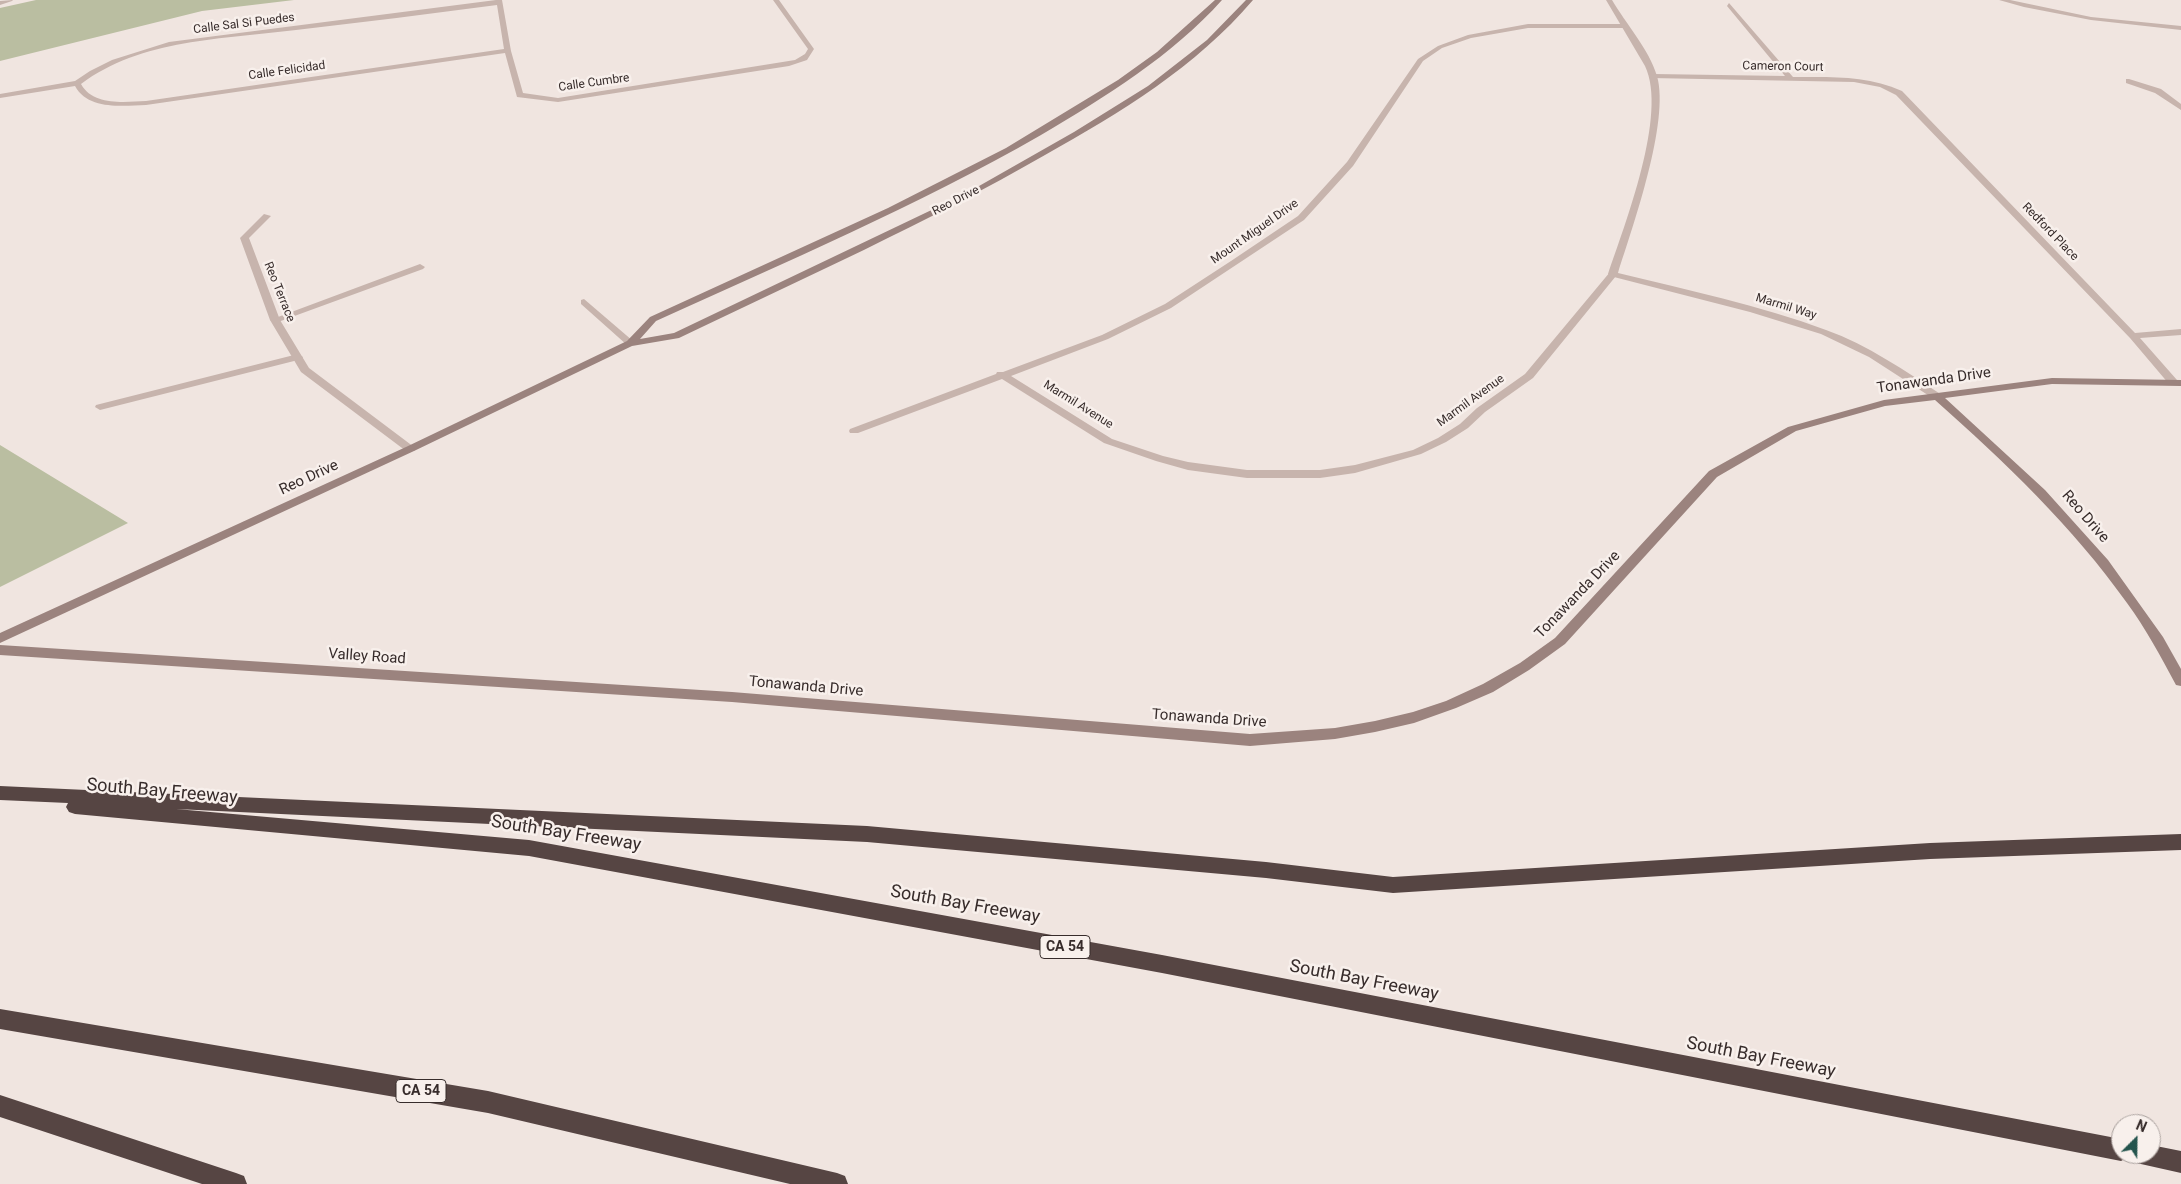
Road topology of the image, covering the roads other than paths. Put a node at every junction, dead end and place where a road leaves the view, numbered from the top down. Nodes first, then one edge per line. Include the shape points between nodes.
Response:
1 (10, 0) edge
2 (776, 0) edge
3 (1219, 0) edge
4 (1250, 0) edge
5 (1609, 0) edge
6 (2002, 0) edge
7 (499, 2) edge
8 (0, 3) edge
9 (1729, 5) dead end
10 (1623, 26) junction
11 (2181, 28) edge
12 (508, 51) junction
13 (1654, 76) junction
14 (1790, 78) junction
15 (2129, 81) dead end
16 (78, 83) junction
17 (0, 96) edge
18 (1907, 100) joint
19 (2181, 108) edge
20 (267, 216) dead end
21 (420, 267) dead end
22 (1613, 274) junction
23 (584, 302) dead end
24 (275, 320) junction
25 (2181, 332) edge
26 (2133, 336) junction
27 (630, 343) junction
28 (298, 358) junction
29 (1001, 374) junction
30 (2177, 382) edge
31 (1938, 396) junction
32 (100, 407) dead end
33 (854, 431) dead end
34 (410, 449) junction
35 (0, 638) edge
36 (0, 650) edge
37 (2181, 681) edge
38 (732, 697) joint
39 (0, 793) edge
40 (0, 800) edge
41 (2181, 842) edge
42 (0, 1019) edge
43 (0, 1106) edge
44 (2111, 1148) edge
45 (2161, 1158) edge
46 (2181, 1162) edge
47 (236, 1184) edge
48 (837, 1184) edge

1 - 8 street
2 - 12 street, Calle Cumbre via 811,49 806,58 785,65 558,100 520,95
3 - 27 main road, Reo Drive via 1181,36 1121,82 1043,129 945,183 653,319
4 - 27 main road, Reo Drive via 1209,41 1151,88 1078,134 968,196 676,336
5 - 10 street, Marmil Avenue
6 - 11 street via 2043,11 2116,23
7 - 12 street, Calle Cumbre
7 - 16 street, Calle Sal Si Puedes via 168,44 114,61
9 - 14 street
10 - 13 street, Marmil Avenue
10 - 29 street, Mount Miguel Drive via 1528,26 1470,36 1440,47 1420,60 1350,164 1301,218 1168,306 1105,337
12 - 16 street, Calle Felicidad via 146,103 92,99 81,92
13 - 14 street, Cameron Court
13 - 22 street, Marmil Avenue via 1658,100 1633,212
14 - 18 street, Cameron Court via 1854,80 1882,85
15 - 19 street via 2158,91
16 - 17 street, Calle Sal Si Puedes
18 - 26 street, Redford Place
20 - 24 street, Reo Terrace via 244,238
21 - 24 street
22 - 29 street, Marmil Avenue via 1529,376 1464,426 1417,452 1355,469 1320,474 1247,474 1160,459 1108,441
22 - 31 street, Marmil Way via 1824,332 1873,355
23 - 27 street
24 - 28 street, Reo Terrace
25 - 26 street
26 - 30 street, Redford Place
27 - 34 main road, Reo Drive
28 - 32 street
28 - 34 street, Reo Terrace via 305,370
29 - 33 street, Mount Miguel Drive
30 - 31 main road, Tonawanda Drive via 2052,381
31 - 37 main road, Reo Drive via 2063,515 2123,588
31 - 38 main road, Tonawanda Drive via 1884,403 1792,429 1713,474 1560,641 1533,663 1467,699 1429,714 1387,725 1297,738 1250,740
34 - 35 main road, Reo Drive
36 - 38 main road, Valley Road
39 - 41 highway via 867,834 1266,870 1393,885 1930,851
40 - 44 highway, South Bay Freeway / CA 54 via 529,848 1152,962
42 - 48 highway, CA 54 via 488,1102
43 - 47 highway
45 - 46 highway

